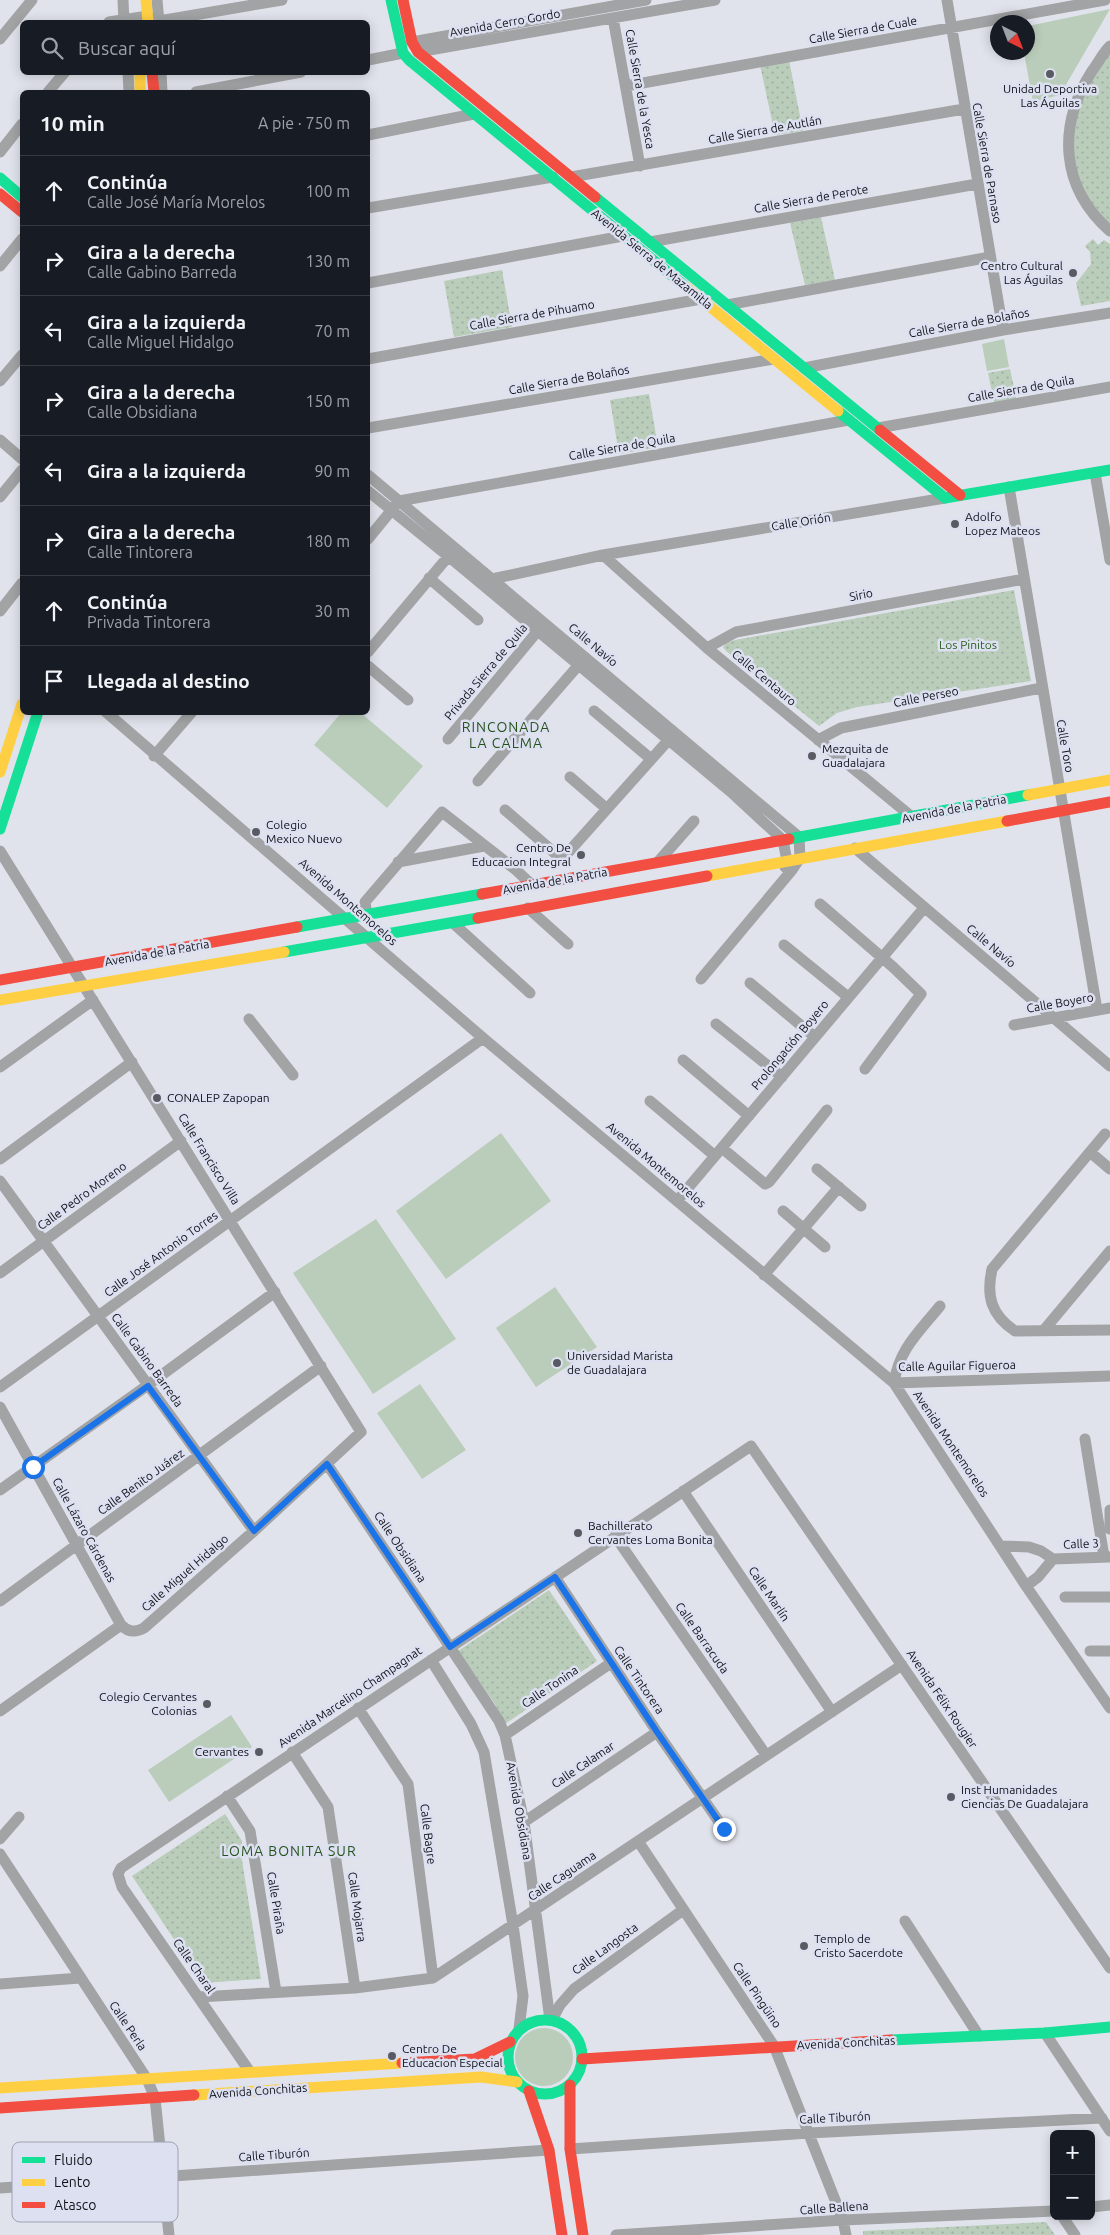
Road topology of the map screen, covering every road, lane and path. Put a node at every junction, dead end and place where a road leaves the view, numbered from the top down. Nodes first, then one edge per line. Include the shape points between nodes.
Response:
1 (32, 0) edge
2 (123, 0) edge
3 (136, 0) edge
4 (146, 0) edge
5 (157, 0) edge
6 (282, 0) edge
7 (391, 0) edge
8 (403, 0) edge
9 (646, 0) edge
10 (715, 0) edge
11 (947, 0) edge
12 (1105, 0) edge
13 (613, 18) junction
14 (124, 20) edge
15 (148, 20) edge
16 (953, 28) junction
17 (519, 29) junction
18 (0, 38) edge
19 (1110, 46) edge
20 (415, 47) junction
21 (403, 53) junction
22 (370, 60) edge
23 (62, 75) edge
24 (128, 75) edge
25 (140, 75) edge
26 (152, 75) edge
27 (161, 75) edge
28 (285, 75) edge
29 (450, 85) junction
30 (626, 86) junction
31 (50, 90) edge
32 (129, 90) edge
33 (140, 90) edge
34 (154, 90) edge
35 (162, 90) edge
36 (206, 90) edge
37 (964, 109) junction
38 (474, 114) junction
39 (20, 127) edge
40 (370, 135) edge
41 (0, 152) edge
42 (640, 166) junction
43 (553, 177) junction
44 (571, 177) junction
45 (0, 178) edge
46 (977, 184) junction
47 (0, 194) edge
48 (20, 195) edge
49 (370, 208) edge
50 (20, 210) edge
51 (1106, 228) edge
52 (623, 236) junction
53 (20, 241) edge
54 (650, 242) junction
55 (668, 257) junction
56 (990, 258) junction
57 (0, 266) edge
58 (660, 266) junction
59 (370, 283) edge
60 (700, 299) junction
61 (727, 305) junction
62 (1110, 313) edge
63 (1003, 330) junction
64 (20, 356) edge
65 (370, 359) edge
66 (774, 359) junction
67 (804, 368) junction
68 (0, 381) edge
69 (1110, 387) edge
70 (826, 393) junction
71 (849, 420) junction
72 (370, 428) edge
73 (878, 428) junction
74 (0, 440) edge
75 (20, 457) edge
76 (1110, 470) edge
77 (20, 472) edge
78 (1095, 473) junction
79 (370, 477) edge
80 (1009, 487) junction
81 (370, 492) edge
82 (960, 495) junction
83 (0, 497) edge
84 (945, 498) junction
85 (395, 506) junction
86 (370, 537) edge
87 (452, 552) junction
88 (603, 555) junction
89 (1110, 560) edge
90 (429, 578) junction
91 (492, 579) junction
92 (1024, 579) junction
93 (20, 585) edge
94 (0, 610) edge
95 (478, 620) dead end
96 (545, 622) junction
97 (537, 632) junction
98 (707, 648) junction
99 (370, 650) edge
100 (582, 661) junction
101 (370, 668) edge
102 (1041, 688) junction
103 (408, 700) dead end
104 (20, 710) edge
105 (594, 711) dead end
106 (37, 715) edge
107 (109, 715) edge
108 (189, 715) edge
109 (672, 735) junction
110 (448, 739) dead end
111 (818, 740) junction
112 (154, 756) junction
113 (651, 759) junction
114 (0, 772) edge
115 (570, 777) dead end
116 (1110, 780) edge
117 (478, 781) dead end
118 (1097, 782) junction
119 (1059, 789) junction
120 (1105, 803) edge
121 (606, 809) junction
122 (505, 810) dead end
123 (1063, 811) junction
124 (912, 817) junction
125 (694, 821) dead end
126 (0, 829) edge
127 (799, 837) junction
128 (784, 840) junction
129 (484, 846) junction
130 (855, 848) junction
131 (0, 851) edge
132 (800, 858) junction
133 (787, 861) junction
134 (398, 862) junction
135 (658, 862) junction
136 (785, 880) junction
137 (532, 885) junction
138 (820, 904) dead end
139 (528, 908) junction
140 (924, 908) junction
141 (367, 915) junction
142 (347, 918) junction
143 (453, 923) junction
144 (368, 938) junction
145 (568, 944) dead end
146 (784, 945) dead end
147 (882, 957) junction
148 (74, 968) junction
149 (701, 979) dead end
150 (0, 980) edge
151 (750, 983) dead end
152 (85, 987) junction
153 (530, 993) dead end
154 (848, 997) junction
155 (0, 1000) edge
156 (93, 1000) junction
157 (1110, 1008) edge
158 (1097, 1010) junction
159 (1055, 1018) junction
160 (249, 1020) dead end
161 (716, 1024) dead end
162 (1014, 1025) dead end
163 (815, 1037) junction
164 (483, 1038) junction
165 (683, 1060) dead end
166 (132, 1062) junction
167 (1110, 1066) edge
168 (0, 1067) edge
169 (865, 1070) dead end
170 (293, 1075) dead end
171 (782, 1076) junction
172 (650, 1101) dead end
173 (827, 1110) dead end
174 (749, 1116) junction
175 (1105, 1134) dead end
176 (181, 1141) junction
177 (718, 1152) junction
178 (1090, 1152) junction
179 (0, 1159) edge
180 (818, 1169) dead end
181 (1110, 1169) edge
182 (0, 1180) edge
183 (839, 1187) junction
184 (677, 1200) junction
185 (861, 1206) dead end
186 (783, 1211) dead end
187 (231, 1221) junction
188 (804, 1229) junction
189 (44, 1241) junction
190 (825, 1247) dead end
191 (1110, 1251) edge
192 (0, 1273) edge
193 (764, 1275) junction
194 (275, 1292) junction
195 (940, 1306) dead end
196 (98, 1316) junction
197 (1044, 1330) junction
198 (1110, 1330) edge
199 (321, 1366) junction
200 (1110, 1376) edge
201 (894, 1383) junction
202 (0, 1386) edge
203 (148, 1386) junction
204 (0, 1406) edge
205 (360, 1432) joint
206 (1085, 1439) dead end
207 (751, 1446) joint
208 (200, 1456) junction
209 (327, 1464) junction
210 (33, 1467) junction
211 (0, 1490) edge
212 (683, 1491) junction
213 (1110, 1510) edge
214 (1110, 1529) edge
215 (254, 1531) junction
216 (615, 1536) junction
217 (77, 1546) junction
218 (1002, 1546) junction
219 (1107, 1557) edge
220 (1053, 1559) junction
221 (555, 1577) junction
222 (1026, 1586) junction
223 (1065, 1597) dead end
224 (1110, 1597) edge
225 (0, 1602) edge
226 (121, 1625) junction
227 (450, 1647) junction
228 (1090, 1651) dead end
229 (1110, 1651) edge
230 (431, 1660) junction
231 (611, 1663) junction
232 (902, 1665) junction
233 (358, 1708) junction
234 (1110, 1708) edge
235 (0, 1711) edge
236 (832, 1712) junction
237 (657, 1732) junction
238 (505, 1734) junction
239 (292, 1752) junction
240 (766, 1755) junction
241 (227, 1796) junction
242 (702, 1798) junction
243 (20, 1817) dead end
244 (524, 1822) junction
245 (724, 1829) dead end
246 (0, 1839) edge
247 (638, 1841) junction
248 (0, 1854) edge
249 (118, 1874) joint
250 (683, 1910) junction
251 (534, 1912) junction
252 (905, 1921) dead end
253 (513, 1925) junction
254 (1110, 1968) edge
255 (80, 1978) junction
256 (433, 1978) junction
257 (0, 1984) edge
258 (355, 1988) junction
259 (276, 1992) junction
260 (199, 1997) junction
261 (551, 2020) junction
262 (1110, 2027) edge
263 (520, 2029) junction
264 (1045, 2033) junction
265 (979, 2036) junction
266 (510, 2042) junction
267 (774, 2046) junction
268 (582, 2059) junction
269 (250, 2072) junction
270 (147, 2079) junction
271 (516, 2082) junction
272 (570, 2085) junction
273 (0, 2088) edge
274 (529, 2091) junction
275 (155, 2098) junction
276 (0, 2108) edge
277 (1102, 2118) junction
278 (1110, 2131) edge
279 (809, 2133) junction
280 (161, 2142) edge
281 (570, 2149) junction
282 (549, 2150) junction
283 (178, 2175) edge
284 (1110, 2205) edge
285 (1095, 2207) edge
286 (1050, 2211) edge
287 (843, 2220) junction
288 (1065, 2220) edge
289 (168, 2222) edge
290 (762, 2231) edge
291 (677, 2233) edge
292 (169, 2235) edge
293 (562, 2235) edge
294 (583, 2235) edge
295 (616, 2235) edge
296 (846, 2235) edge
297 (1075, 2235) edge

1 - 18 street
2 - 14 street
3 - 15 street
4 - 15 street
5 - 15 street
6 - 15 street
7 - 21 street
8 - 20 street
9 - 17 street, Avenida Cerro Gordo
10 - 13 street, Avenida Cerro Gordo
11 - 16 street, Calle Sierra de Parnaso
12 - 16 street, Calle Sierra de Cuale
13 - 17 street, Avenida Cerro Gordo
13 - 30 street, Calle Sierra de la Yesca
16 - 30 street, Calle Sierra de Cuale
16 - 37 street, Calle Sierra de Parnaso
17 - 20 street, Avenida Cerro Gordo
19 - 51 street via 1078,97 1068,134 1076,185 1083,201
20 - 29 street, Avenida Sierra de Mazamitla
21 - 22 street
21 - 29 street, Avenida Sierra de Mazamitla
23 - 31 street
24 - 32 street
25 - 33 street
26 - 34 street
27 - 35 street
28 - 36 street
29 - 38 street, Avenida Sierra de Mazamitla
29 - 44 street, Avenida Sierra de Mazamitla
30 - 42 street, Calle Sierra de la Yesca
37 - 42 street, Calle Sierra de Autlán
37 - 46 street, Calle Sierra de Parnaso
38 - 40 street
38 - 43 street, Avenida Sierra de Mazamitla
39 - 41 street
42 - 44 street, Calle Sierra de Autlán
43 - 49 street
43 - 52 street, Avenida Sierra de Mazamitla
44 - 54 street, Avenida Sierra de Mazamitla
45 - 48 street
46 - 54 street, Calle Sierra de Perote
46 - 56 street, Calle Sierra de Parnaso
47 - 50 street
52 - 58 street, Avenida Sierra de Mazamitla
52 - 59 street
53 - 57 street
54 - 55 street, Avenida Sierra de Mazamitla
55 - 58 street
55 - 61 street, Avenida Sierra de Mazamitla
56 - 61 street
56 - 63 street, Calle Sierra de Parnaso
58 - 60 street, Avenida Sierra de Mazamitla
60 - 65 street, Calle Sierra de Pihuamo
60 - 66 street, Avenida Sierra de Mazamitla
61 - 67 street, Avenida Sierra de Mazamitla
62 - 63 street, Calle Sierra de Bolaños
63 - 67 street, Calle Sierra de Bolaños
64 - 68 street
66 - 70 street, Avenida Sierra de Mazamitla
66 - 72 street, Calle Sierra de Bolaños
67 - 70 street, Avenida Sierra de Mazamitla
69 - 73 street, Calle Sierra de Quila
70 - 71 street, Avenida Sierra de Mazamitla
70 - 73 street, Avenida Sierra de Mazamitla
71 - 84 street, Avenida Sierra de Mazamitla
71 - 85 street, Calle Sierra de Quila
73 - 82 street, Avenida Sierra de Mazamitla
74 - 75 street
76 - 78 street, Calle Orión
77 - 83 street
78 - 80 street, Calle Orión
78 - 89 street
79 - 85 street, Calle Navío
80 - 82 street, Calle Orión
80 - 92 street, Calle Toro
81 - 85 street, Calle Navío
82 - 84 street, Calle Orión
84 - 88 street, Calle Orión
85 - 86 street
85 - 87 street, Calle Navío
87 - 90 street
87 - 91 street, Calle Navío
87 - 97 street, Calle Navío
88 - 91 street, Calle Orión
88 - 98 street, Calle Centauro
90 - 95 street
90 - 99 street
91 - 96 street, Calle Navío
92 - 98 street, Sirio via 736,632
92 - 102 street, Calle Toro
93 - 94 street
96 - 97 street, Privada Sierra de Quila
96 - 100 street, Calle Navío
97 - 100 street, Calle Navío
97 - 110 street, Privada Sierra de Quila
98 - 111 street, Calle Centauro
100 - 109 street, Calle Navío
100 - 117 street
101 - 103 street
102 - 111 street, Calle Perseo via 841,728
102 - 119 street, Calle Toro
104 - 114 street
105 - 113 street
106 - 126 street
107 - 112 street, Avenida Montemorelos
108 - 112 street
109 - 113 street
109 - 127 street, Calle Navío
109 - 128 street, Calle Navío
111 - 124 street, Calle Centauro
112 - 142 street, Avenida Montemorelos
113 - 121 street
115 - 121 street
116 - 118 street, Avenida de la Patria
118 - 119 street, Avenida de la Patria
118 - 120 street via 1092,795
119 - 123 street, Calle Toro
119 - 124 street, Avenida de la Patria
120 - 123 street, Avenida de la Patria
121 - 122 street via 568,855 560,857
123 - 130 street, Avenida de la Patria
123 - 158 street, Calle Toro
124 - 127 street, Avenida de la Patria
125 - 135 street
127 - 128 street, Avenida de la Patria
127 - 132 street
128 - 133 street
128 - 135 street, Avenida de la Patria
129 - 134 street
129 - 134 street via 442,812
129 - 137 street
130 - 132 street, Avenida de la Patria
130 - 140 street, Calle Navío
131 - 148 street, Calle Francisco Villa
132 - 133 street, Avenida de la Patria
132 - 136 street
133 - 136 street
133 - 139 street, Avenida de la Patria
134 - 141 street via 365,902
135 - 137 street, Avenida de la Patria
136 - 149 street
137 - 141 street, Avenida de la Patria
138 - 147 street
139 - 143 street, Avenida de la Patria
139 - 145 street
140 - 147 street, Prolongación Boyero
140 - 159 street, Calle Navío
141 - 142 street, Avenida de la Patria
142 - 144 street, Avenida Montemorelos
142 - 148 street, Avenida de la Patria
143 - 144 street, Avenida de la Patria
143 - 153 street
144 - 152 street, Avenida de la Patria
144 - 164 street, Avenida Montemorelos
146 - 154 street
147 - 154 street, Prolongación Boyero
147 - 169 street via 921,994
148 - 150 street, Avenida de la Patria
148 - 152 street, Calle Francisco Villa
151 - 163 street
152 - 155 street, Avenida de la Patria
152 - 156 street, Calle Francisco Villa
154 - 163 street, Prolongación Boyero
156 - 166 street, Calle Francisco Villa
156 - 168 street
157 - 158 street, Calle Boyero
158 - 159 street, Calle Boyero
159 - 162 street, Calle Boyero
159 - 167 street, Calle Navío
160 - 170 street
161 - 171 street
163 - 171 street, Prolongación Boyero
164 - 184 street, Avenida Montemorelos
164 - 187 street, Calle José Antonio Torres
165 - 174 street
166 - 176 street, Calle Francisco Villa
166 - 179 street
171 - 174 street, Prolongación Boyero
172 - 177 street
173 - 177 street via 765,1184
174 - 177 street, Prolongación Boyero
175 - 178 street
176 - 187 street, Calle Francisco Villa
176 - 189 street, Calle Pedro Moreno
177 - 184 street, Prolongación Boyero
178 - 181 street
178 - 197 street via 992,1269 988,1287 990,1298 1007,1326 1015,1332
180 - 183 street
182 - 189 street, Calle Gabino Barreda
183 - 185 street
183 - 188 street
184 - 193 street, Avenida Montemorelos
186 - 188 street
187 - 194 street, Calle Francisco Villa
187 - 196 street, Calle José Antonio Torres
188 - 190 street
188 - 193 street
189 - 192 street, Calle Pedro Moreno
189 - 196 street, Calle Gabino Barreda
191 - 197 street
193 - 201 street, Avenida Montemorelos
194 - 199 street, Calle Francisco Villa
194 - 203 street
195 - 201 street, Calle Aguilar Figueroa via 902,1353
196 - 202 street, Calle José Antonio Torres
196 - 203 street, Calle Gabino Barreda
197 - 198 street
199 - 205 street, Calle Francisco Villa
199 - 208 street, Calle Benito Juárez
200 - 201 street, Calle Aguilar Figueroa
201 - 218 street, Avenida Montemorelos
203 - 208 street, Calle Gabino Barreda
203 - 210 street
204 - 210 street, Calle Lázaro Cárdenas
205 - 209 street, Calle Miguel Hidalgo
206 - 219 street
207 - 212 street, Avenida Marcelino Champagnat
207 - 232 street, Avenida Félix Rougier
208 - 215 street, Calle Gabino Barreda
208 - 217 street, Calle Benito Juárez
209 - 215 street, Calle Miguel Hidalgo
209 - 227 street, Calle Obsidiana
210 - 211 street
210 - 217 street, Calle Lázaro Cárdenas
212 - 216 street, Avenida Marcelino Champagnat
212 - 236 street, Calle Marlín
213 - 214 street
215 - 226 street, Calle Miguel Hidalgo via 144,1628 127,1631
216 - 221 street, Avenida Marcelino Champagnat
216 - 240 street, Calle Barracuda
217 - 225 street, Calle Benito Juárez
217 - 226 street, Calle Lázaro Cárdenas
218 - 220 street, Calle 3 via 1029,1547
218 - 222 street, Avenida Montemorelos
219 - 220 street, Calle 3
220 - 222 street, Calle 3
221 - 227 street, Avenida Marcelino Champagnat
221 - 231 street, Calle Tintorera
222 - 234 street, Avenida Montemorelos
223 - 224 street
226 - 235 street
227 - 230 street, Avenida Marcelino Champagnat
227 - 238 street, Avenida Obsidiana
228 - 229 street
230 - 233 street, Avenida Marcelino Champagnat
230 - 253 street, Avenida Obsidiana via 472,1724 484,1752
231 - 237 street, Calle Tintorera
231 - 238 street, Calle Tonina
232 - 236 street, Calle Caguama
232 - 254 street, Avenida Félix Rougier
233 - 239 street, Avenida Marcelino Champagnat
233 - 256 street, Calle Bagre via 408,1784
236 - 240 street, Calle Caguama
237 - 242 street, Calle Tintorera
237 - 244 street, Calle Calamar
238 - 244 street, Avenida Obsidiana
239 - 241 street, Avenida Marcelino Champagnat
239 - 258 street, Calle Mojarra via 328,1807
240 - 242 street, Calle Caguama
241 - 249 street, Avenida Marcelino Champagnat via 126,1864
241 - 259 street, Calle Piraña via 250,1832
242 - 245 street, Calle Tintorera
242 - 247 street, Calle Caguama
243 - 246 street
244 - 251 street, Avenida Obsidiana
247 - 250 street, Calle Pingüino
247 - 251 street, Calle Caguama
248 - 255 street, Calle Perla
249 - 260 street, Calle Charal via 122,1887
250 - 261 street, Calle Langosta via 574,1989
250 - 267 street, Calle Pingüino
251 - 253 street, Calle Caguama
251 - 261 street, Avenida Obsidiana
252 - 265 street
253 - 256 street, Calle Caguama
253 - 263 street, Avenida Obsidiana via 522,1996
255 - 257 street
255 - 270 street, Calle Perla
256 - 258 street, Calle Caguama
258 - 259 street, Calle Caguama
259 - 260 street, Calle Caguama
260 - 269 street, Calle Charal
261 - 263 street via 539,2020
261 - 268 street via 571,2030 582,2048
262 - 264 street, Avenida Conchitas
263 - 266 street
264 - 265 street, Avenida Conchitas
264 - 277 street
265 - 267 street, Avenida Conchitas
266 - 269 street, Avenida Conchitas via 475,2059
266 - 271 street via 509,2070
267 - 268 street, Avenida Conchitas
267 - 279 street, Calle Pingüino
268 - 272 street via 581,2069
269 - 270 street, Avenida Conchitas
270 - 273 street, Avenida Conchitas
270 - 275 street, Calle Perla
271 - 274 street
271 - 275 street, Avenida Conchitas via 480,2077
272 - 274 street via 550,2094
272 - 281 street
274 - 282 street
275 - 276 street, Avenida Conchitas
275 - 280 street, Calle Perla
277 - 278 street
277 - 279 street, Calle Tiburón
279 - 281 street, Calle Tiburón
279 - 287 street, Calle Pingüino
281 - 294 street
282 - 283 street, Calle Tiburón
282 - 293 street
284 - 285 street
286 - 287 street, Calle Ballena
287 - 290 street, Calle Ballena
287 - 296 street, Calle Pingüino
288 - 297 street
289 - 292 street, Calle Perla
290 - 291 street, Calle Ballena
291 - 295 street, Calle Ballena

